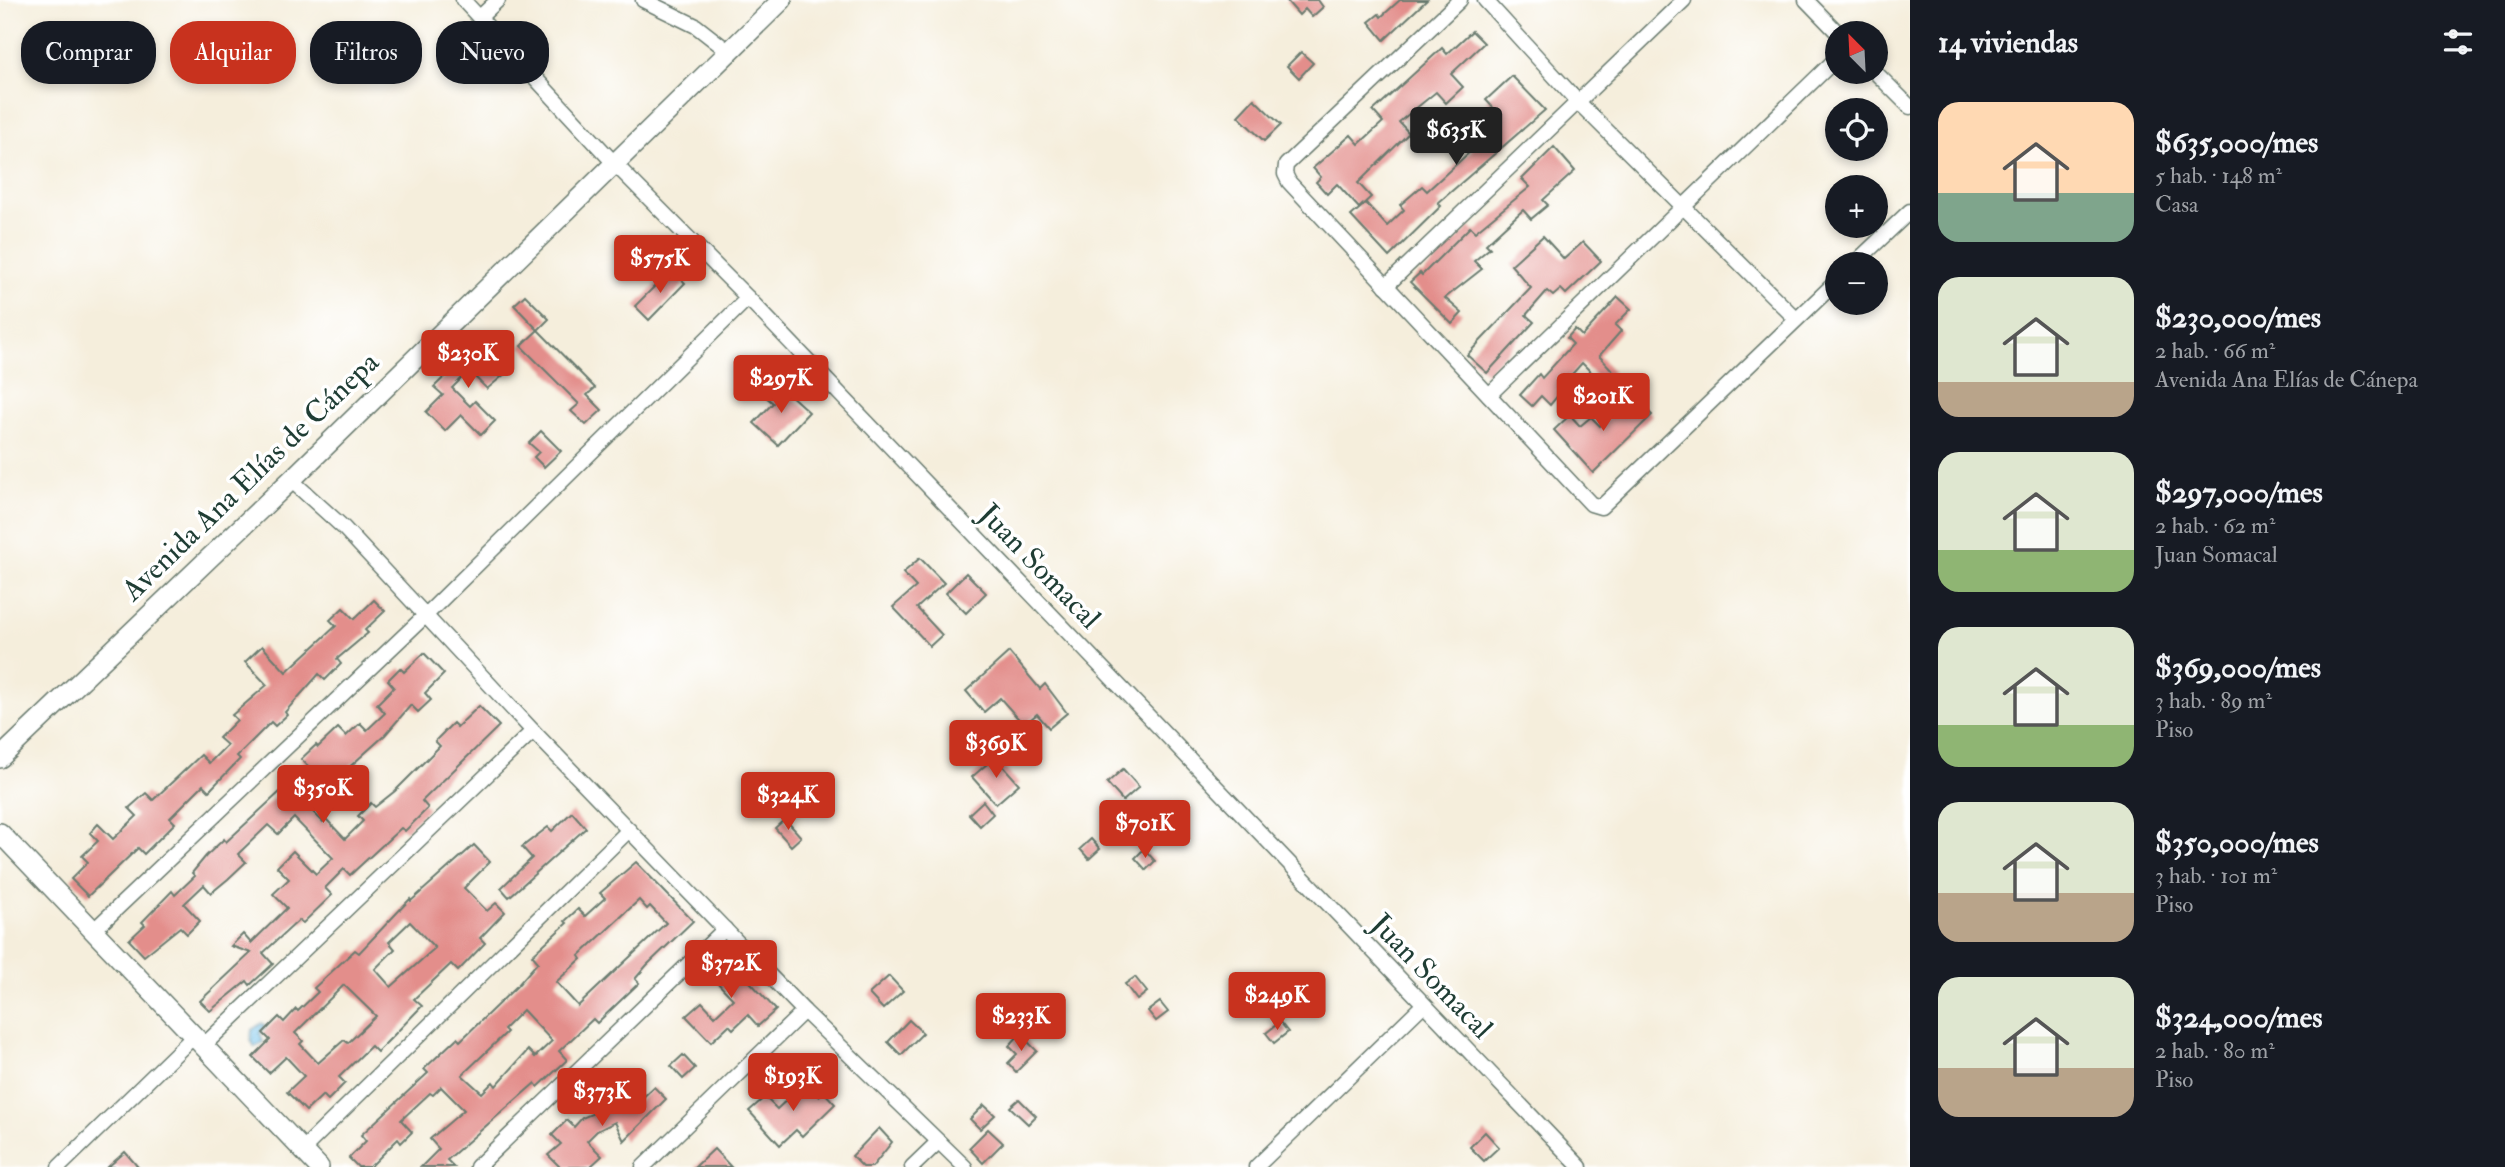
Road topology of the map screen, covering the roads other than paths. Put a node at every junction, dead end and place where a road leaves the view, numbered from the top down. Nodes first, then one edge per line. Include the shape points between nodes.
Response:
1 (463, 0) edge
2 (498, 0) edge
3 (643, 0) edge
4 (782, 0) edge
5 (1460, 0) edge
6 (1485, 0) edge
7 (1684, 0) edge
8 (1806, 0) edge
9 (480, 18) junction
10 (1826, 21) edge
11 (728, 51) junction
12 (1825, 70) edge
13 (1887, 84) edge
14 (1578, 102) junction
15 (1910, 107) edge
16 (613, 162) junction
17 (1683, 209) junction
18 (1910, 211) edge
19 (1867, 252) edge
20 (1386, 286) junction
21 (1825, 292) edge
22 (748, 298) junction
23 (1796, 319) junction
24 (1489, 395) junction
25 (291, 480) junction
26 (427, 614) junction
27 (533, 731) junction
28 (0, 758) edge
29 (629, 830) junction
30 (0, 833) edge
31 (725, 929) junction
32 (92, 932) junction
33 (1423, 1005) junction
34 (804, 1011) junction
35 (197, 1042) junction
36 (938, 1142) junction
37 (302, 1150) junction
38 (59, 1167) edge
39 (319, 1167) edge
40 (477, 1167) edge
41 (643, 1167) edge
42 (912, 1167) edge
43 (965, 1167) edge
44 (1256, 1167) edge
45 (1580, 1167) edge

1 - 9 street, Juan Somacal
2 - 9 street
3 - 11 street via 678,15
4 - 11 main road, Avenida Ana Elías de Cánepa
5 - 20 street via 1286,165 1289,182
6 - 14 street
7 - 14 street
8 - 10 street
9 - 16 street, Juan Somacal
11 - 16 main road, Avenida Ana Elías de Cánepa
12 - 17 street
13 - 15 street
14 - 17 street
14 - 20 street
16 - 22 street, Juan Somacal
16 - 25 main road, Avenida Ana Elías de Cánepa
17 - 23 street
17 - 24 street
18 - 19 street
20 - 24 street
21 - 23 street
22 - 26 street
22 - 33 street, Juan Somacal
23 - 24 street via 1601,507 1591,504
25 - 26 street
25 - 28 main road, Avenida Ana Elías de Cánepa
26 - 27 street
26 - 32 street
27 - 29 street
27 - 35 street
29 - 31 street
29 - 37 street
30 - 32 main road
31 - 34 street
31 - 40 street
32 - 35 main road
33 - 44 street
33 - 45 street, Juan Somacal
34 - 36 street
34 - 41 street
35 - 37 main road
35 - 38 street
36 - 42 street
36 - 43 street
37 - 39 main road

